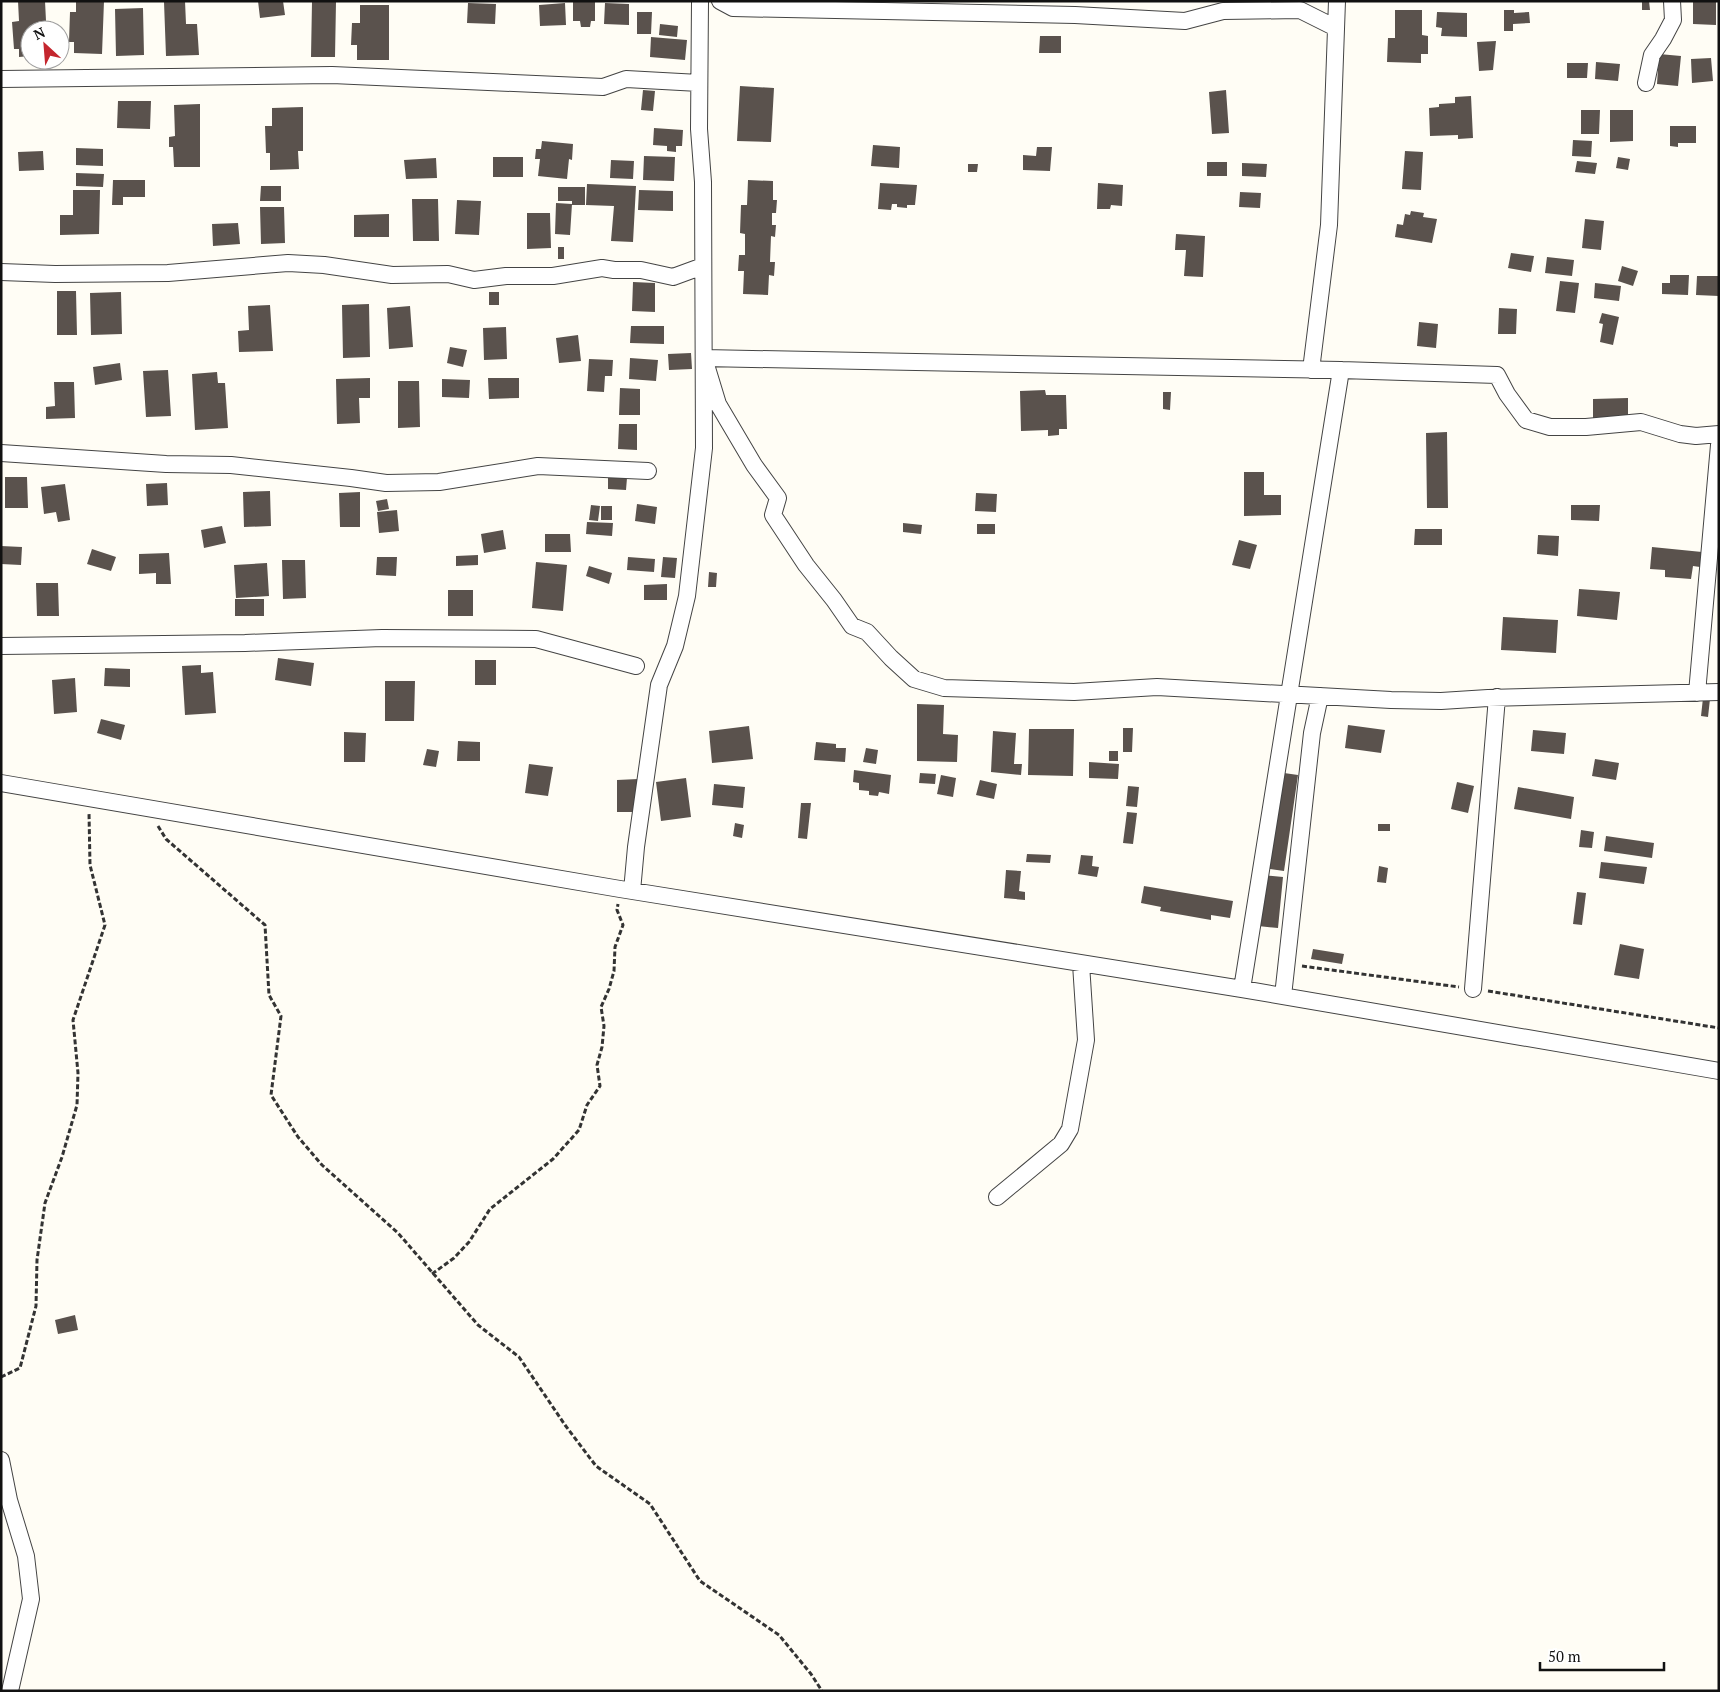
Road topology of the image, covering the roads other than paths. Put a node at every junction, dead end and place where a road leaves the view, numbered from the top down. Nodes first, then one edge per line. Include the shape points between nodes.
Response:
1 (700, 1) edge
2 (720, 1) edge
3 (1337, 1) edge
4 (1672, 1) edge
5 (1301, 6) edge
6 (1045, 8) edge
7 (1336, 28) junction
8 (1, 79) edge
9 (1646, 83) dead end
10 (700, 84) junction
11 (703, 266) junction
12 (1, 272) edge
13 (704, 358) junction
14 (1312, 370) junction
15 (1341, 370) junction
16 (1719, 434) edge
17 (1719, 445) edge
18 (1, 453) edge
19 (648, 471) dead end
20 (1, 646) edge
21 (636, 666) dead end
22 (1719, 692) edge
23 (1697, 693) junction
24 (1289, 694) junction
25 (1320, 696) junction
26 (1497, 698) junction
27 (1, 783) edge
28 (626, 890) junction
29 (1081, 964) junction
30 (1242, 989) junction
31 (1473, 989) road end
32 (1283, 996) junction
33 (1719, 1071) edge
34 (997, 1196) dead end
35 (1, 1460) edge
36 (10, 1691) edge

1 - 10 street
2 - 6 street via 733,8
3 - 7 street
4 - 9 street via 1673,20 1652,55
5 - 6 street via 1223,11 1185,21
5 - 7 street
7 - 14 street via 1329,225
8 - 10 street via 332,75 603,87 626,79
10 - 11 street
11 - 12 street via 672,277 641,270 602,268 553,276 474,280 448,274 392,275 288,263 168,273
11 - 13 street
13 - 14 street
13 - 24 street via 718,404 778,498 773,515 784,533 852,626 867,632 914,678 944,688 1074,692 1156,687
13 - 28 street via 704,448 687,596 675,646 659,685 636,847
14 - 15 street
15 - 16 street via 1496,376 1526,420 1550,427 1641,422 1680,434
15 - 24 street
17 - 23 street
18 - 19 street via 231,465 386,484 439,482 538,466
20 - 21 street via 382,638 536,639
22 - 23 street
23 - 26 street
24 - 25 street
24 - 30 street
25 - 26 street via 1400,700
25 - 32 street via 1300,831
26 - 31 street
27 - 28 street
28 - 29 street
29 - 30 street
29 - 34 street via 1086,1040 1070,1129 1061,1144
30 - 32 street
32 - 33 street
35 - 36 street via 26,1556 31,1599

